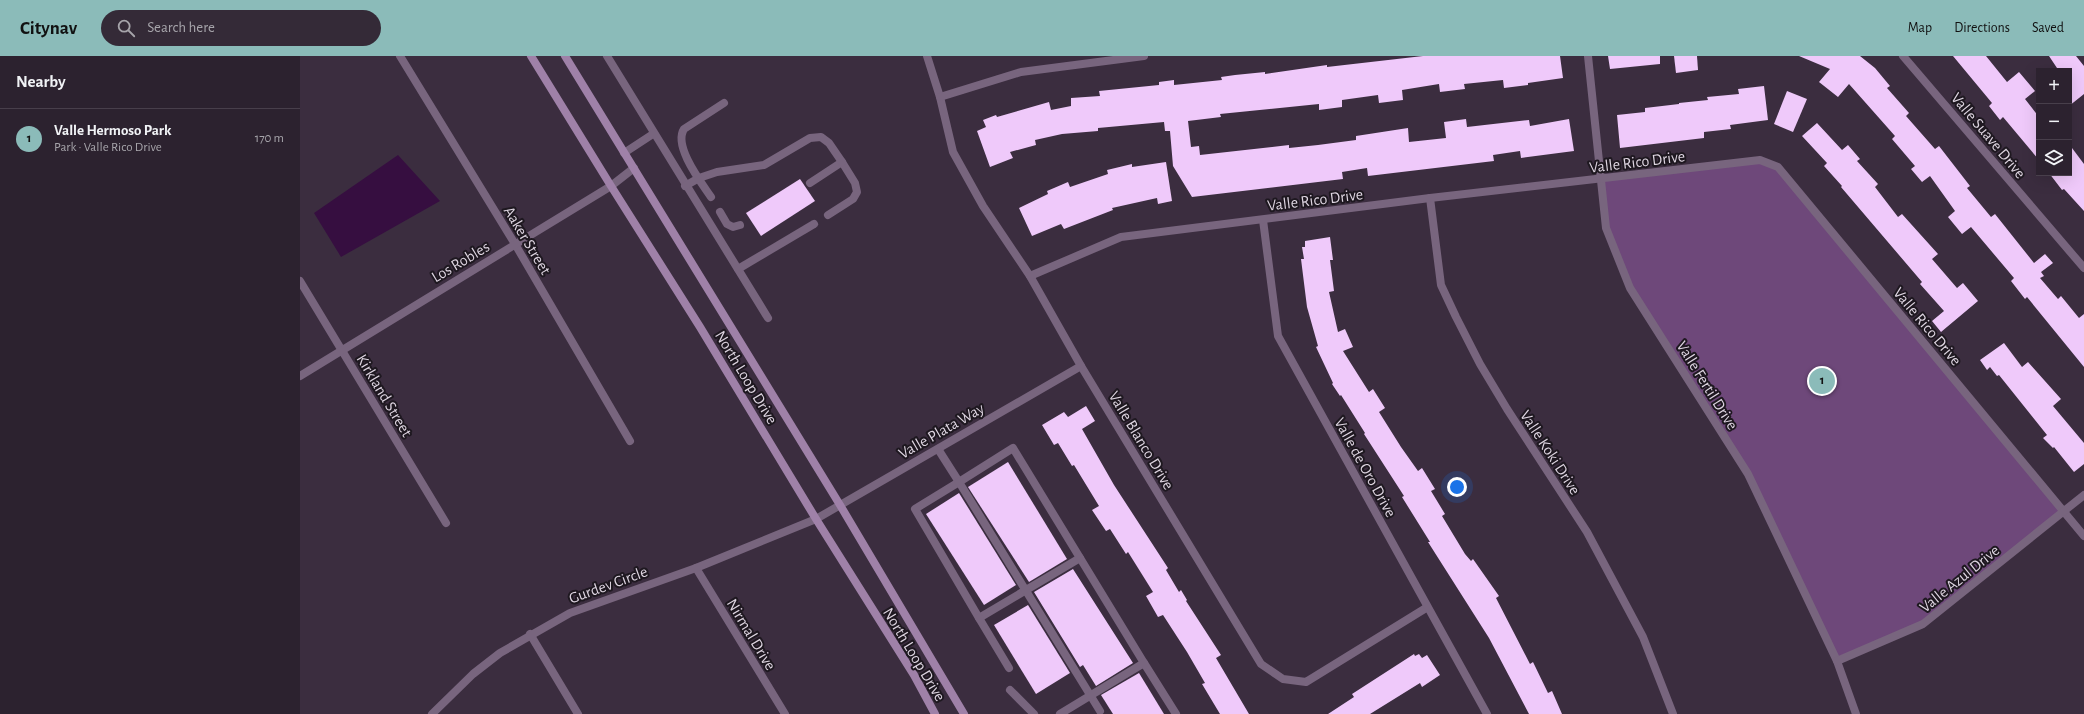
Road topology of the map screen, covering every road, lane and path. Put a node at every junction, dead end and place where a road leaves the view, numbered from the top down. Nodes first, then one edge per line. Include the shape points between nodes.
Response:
1 (400, 56) edge
2 (531, 56) edge
3 (565, 56) edge
4 (607, 56) edge
5 (927, 56) edge
6 (1144, 56) edge
7 (1588, 56) edge
8 (1903, 56) edge
9 (940, 97) junction
10 (724, 103) dead end
11 (653, 134) junction
12 (624, 153) junction
13 (842, 162) junction
14 (634, 168) junction
15 (699, 178) junction
16 (1601, 180) junction
17 (810, 183) dead end
18 (611, 186) junction
19 (685, 186) junction
20 (711, 197) dead end
21 (1430, 198) junction
22 (720, 212) dead end
23 (828, 215) dead end
24 (1263, 220) junction
25 (814, 224) dead end
26 (740, 225) dead end
27 (515, 244) junction
28 (2084, 268) edge
29 (738, 269) junction
30 (1030, 276) junction
31 (300, 281) edge
32 (768, 318) dead end
33 (342, 350) junction
34 (1081, 366) junction
35 (300, 376) edge
36 (630, 441) dead end
37 (938, 449) junction
38 (959, 482) junction
39 (2084, 495) edge
40 (840, 505) junction
41 (2064, 512) junction
42 (816, 519) junction
43 (446, 523) dead end
44 (2084, 536) edge
45 (1080, 558) junction
46 (696, 568) junction
47 (1026, 591) junction
48 (1426, 608) junction
49 (980, 618) junction
50 (530, 634) junction
51 (1837, 661) junction
52 (1144, 663) junction
53 (1009, 668) dead end
54 (1010, 690) dead end
55 (1090, 696) junction
56 (1099, 713) edge
57 (432, 714) edge
58 (578, 714) edge
59 (785, 714) edge
60 (935, 714) edge
61 (964, 714) edge
62 (1034, 714) edge
63 (1060, 714) edge
64 (1176, 714) edge
65 (1486, 714) edge
66 (1673, 714) edge
67 (1856, 714) edge

1 - 27 street, Aaker Street
2 - 18 main road, North Loop Drive
3 - 12 main road, North Loop Drive
4 - 11 street
5 - 9 street, Valle Blanco Drive
6 - 9 street via 1021,72
7 - 16 street, Valle Fertil Drive
8 - 28 street, Valle Suave Drive
9 - 30 street, Valle Blanco Drive via 953,152 983,206
10 - 15 street via 684,129 680,135 681,146
11 - 12 street
11 - 19 street
12 - 14 main road, North Loop Drive
13 - 15 street via 821,136 810,138 764,165 716,172
13 - 17 street
13 - 23 street via 855,183 857,192 853,199
14 - 18 street, Los Robles
14 - 40 main road, North Loop Drive
15 - 19 street
15 - 20 street
16 - 21 street, Valle Rico Drive
16 - 41 street, Valle Rico Drive via 1760,160 1778,167
16 - 51 street, Valle Fertil Drive via 1606,228 1630,288 1748,474
18 - 27 street, Los Robles
18 - 42 main road, North Loop Drive
19 - 29 street
21 - 24 street, Valle Rico Drive
21 - 66 street, Valle Koki Drive via 1441,285 1456,317 1507,409 1587,532 1643,637
22 - 26 street via 727,224 733,227
24 - 30 street, Valle Rico Drive via 1121,237
24 - 48 street, Valle de Oro Drive via 1278,336
25 - 29 street
27 - 33 street, Los Robles
27 - 36 street, Aaker Street
29 - 32 street
30 - 34 street, Valle Blanco Drive
31 - 33 street, Kirkland Street
33 - 35 street, Los Robles
33 - 43 street, Kirkland Street
34 - 37 street, Valle Plata Way
34 - 48 street, Valle Blanco Drive via 1262,664 1278,676 1306,682
37 - 38 street
37 - 40 street, Valle Plata Way
38 - 45 street via 1013,448
38 - 47 street
38 - 49 street via 915,509
39 - 41 street, Valle Azul Drive
40 - 42 street, Valle Plata Way
40 - 61 main road, North Loop Drive
41 - 44 street, Valle Rico Drive
41 - 51 street, Valle Azul Drive via 1923,624
42 - 46 street, Gurdev Circle
42 - 60 main road, North Loop Drive via 914,675
45 - 47 street
45 - 52 street
46 - 50 street, Gurdev Circle via 570,612
46 - 59 street, Nirmal Drive
47 - 49 street
47 - 55 street
48 - 65 street, Valle de Oro Drive
49 - 53 street
50 - 57 street, Gurdev Circle via 473,674
50 - 58 street
51 - 67 street, Valle Fertil Drive
52 - 55 street
52 - 64 street
54 - 62 street
55 - 56 street
55 - 63 street

